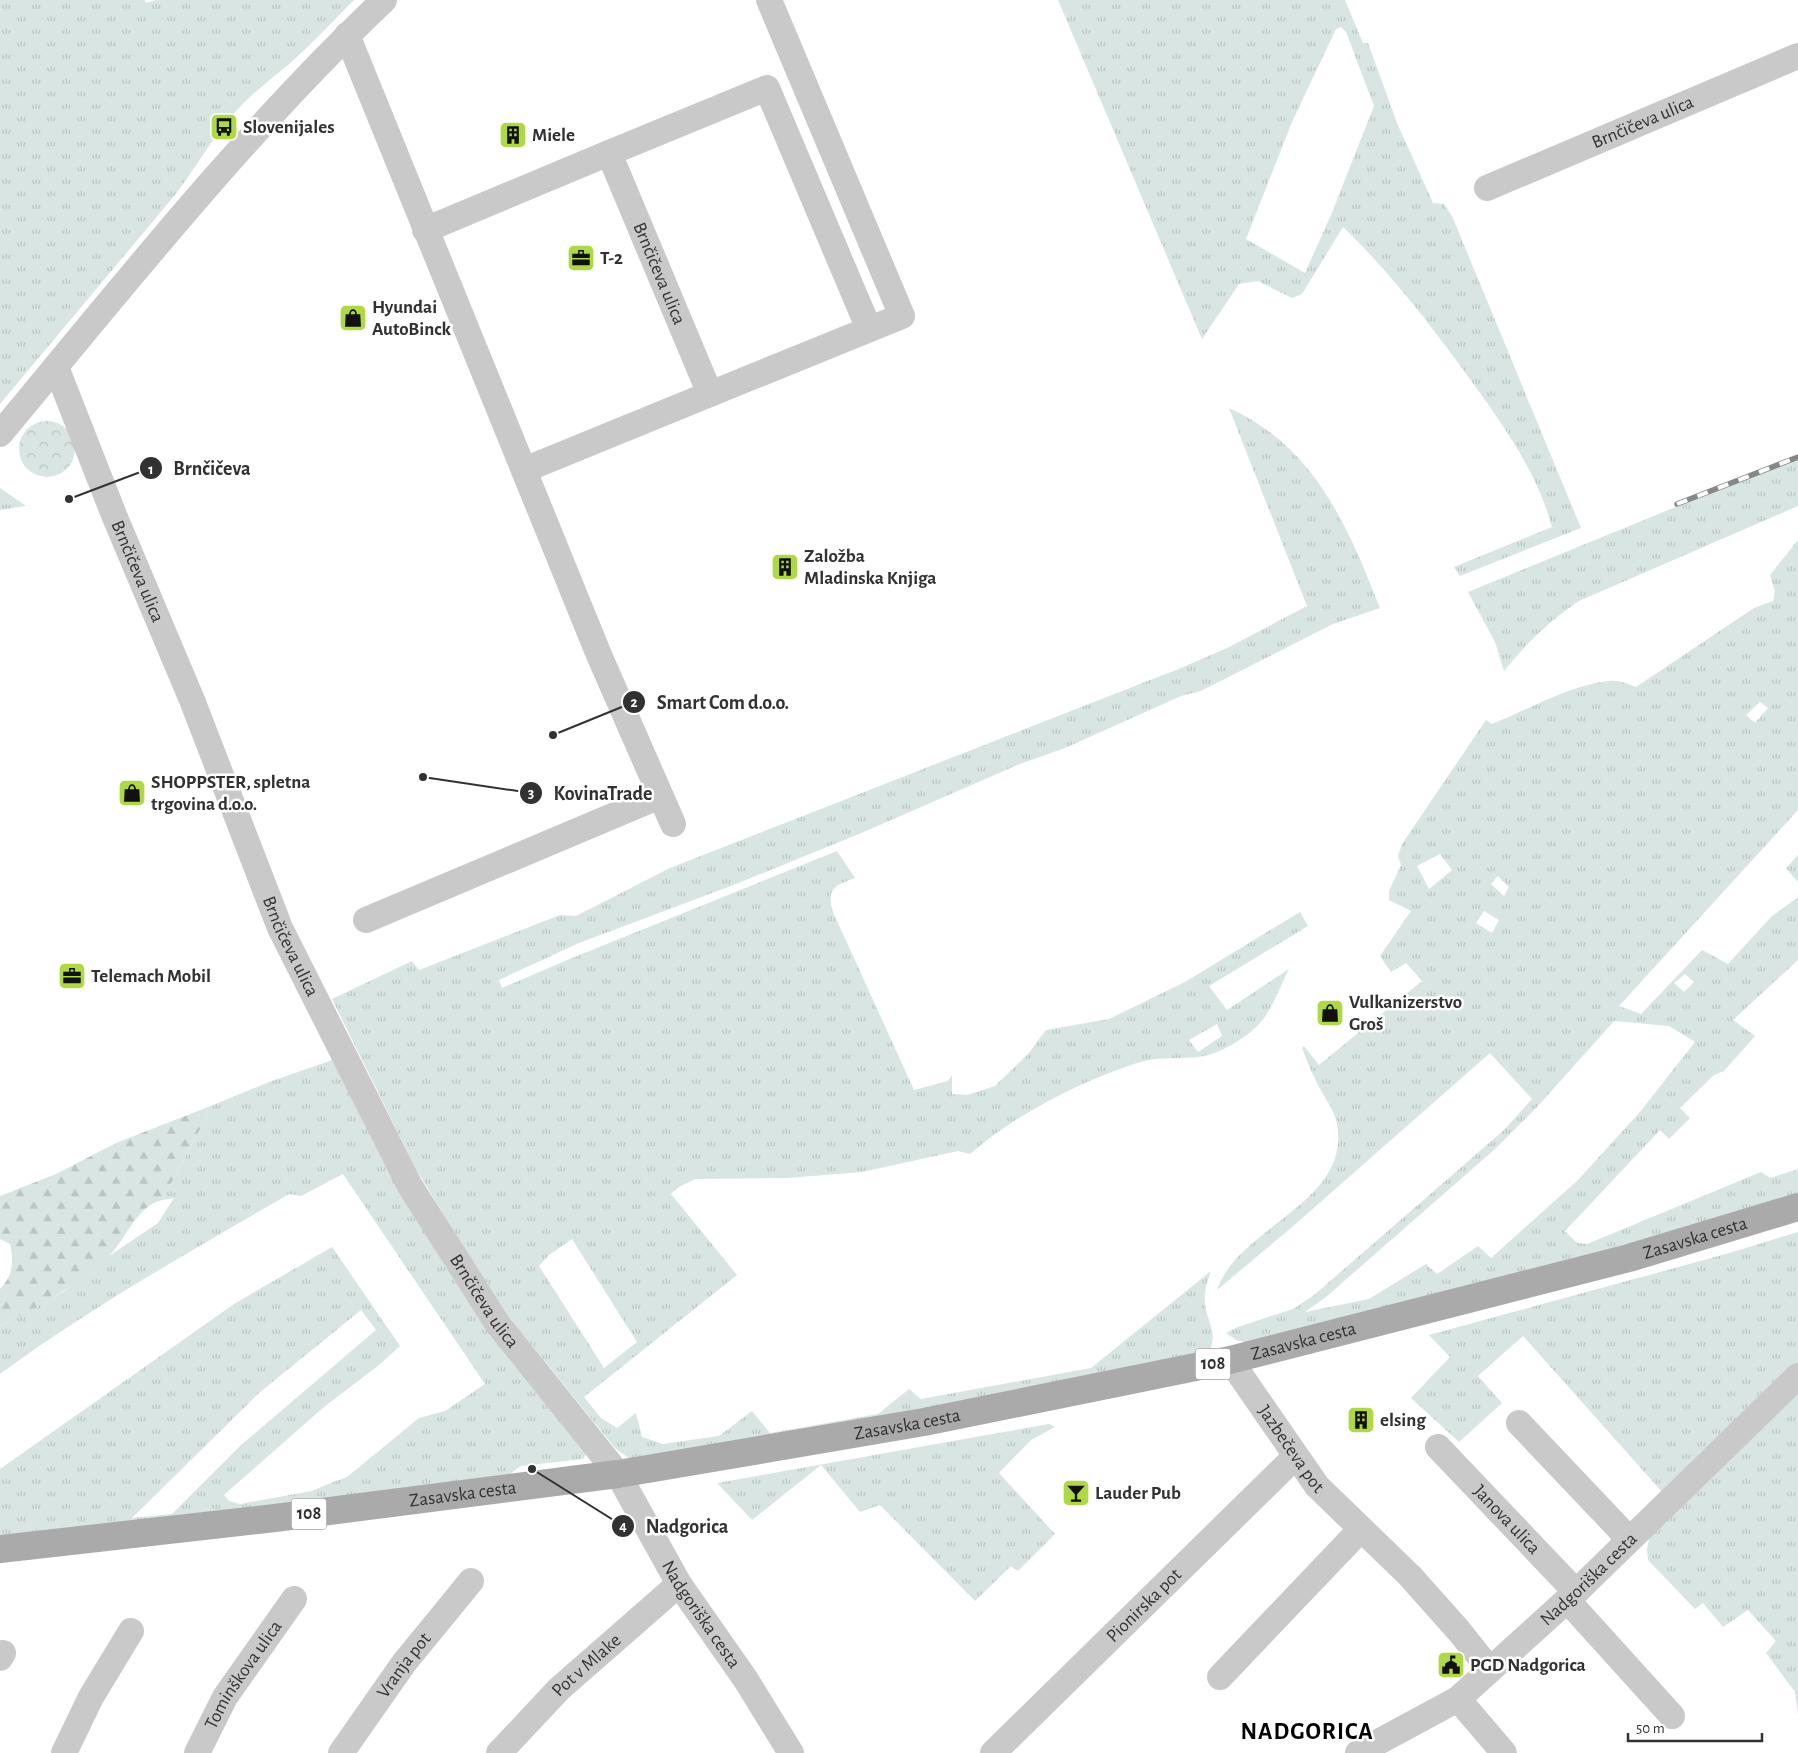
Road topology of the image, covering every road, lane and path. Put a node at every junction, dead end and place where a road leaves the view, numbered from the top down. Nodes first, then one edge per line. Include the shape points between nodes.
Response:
1 (384, 0) edge
2 (769, 0) edge
3 (347, 35) junction
4 (1798, 56) edge
5 (609, 153) junction
6 (1487, 188) dead end
7 (426, 230) junction
8 (869, 330) junction
9 (56, 367) junction
10 (710, 394) junction
11 (0, 434) edge
12 (524, 470) junction
13 (660, 796) junction
14 (673, 824) dead end
15 (366, 920) dead end
16 (1798, 1207) edge
17 (1230, 1360) junction
18 (1798, 1376) edge
19 (1519, 1423) dead end
20 (1438, 1447) dead end
21 (1295, 1457) junction
22 (618, 1474) junction
23 (1361, 1529) junction
24 (1629, 1539) junction
25 (0, 1549) edge
26 (471, 1581) dead end
27 (679, 1584) junction
28 (1571, 1596) junction
29 (294, 1599) dead end
30 (131, 1631) dead end
31 (1490, 1670) junction
32 (1220, 1677) dead end
33 (1458, 1700) junction
34 (1672, 1716) dead end
35 (1361, 1752) edge
36 (64, 1753) edge
37 (197, 1753) edge
38 (341, 1753) edge
39 (499, 1753) edge
40 (790, 1753) edge
41 (993, 1753) edge
42 (1504, 1753) edge

1 - 3 street
2 - 8 street via 902,316
3 - 7 street
3 - 9 street via 296,88
4 - 6 street, Brnčičeva ulica
5 - 7 street
5 - 8 street via 767,88
5 - 10 street, Brnčičeva ulica
7 - 12 street
8 - 10 street
9 - 11 street
9 - 22 street, Brnčičeva ulica via 192,700 280,928 410,1186 497,1323
10 - 12 street
12 - 13 street
13 - 14 street
13 - 15 street
16 - 17 main road, Zasavska cesta / 108 via 1629,1258
17 - 21 street, Jazbečeva pot
17 - 22 main road, Zasavska cesta / 108 via 924,1422
18 - 24 street, Nadgoriška cesta
19 - 24 street
20 - 28 street, Janova ulica
21 - 23 street, Jazbečeva pot via 1317,1486
21 - 41 street, Pionirska pot
22 - 25 main road, Zasavska cesta / 108
22 - 27 street, Nadgoriška cesta
23 - 31 street, Jazbečeva pot via 1410,1576
23 - 32 street
24 - 28 street, Nadgoriška cesta
26 - 38 street, Vranja pot via 404,1663
27 - 39 street, Pot v Mlake via 559,1690
27 - 40 street, Nadgoriška cesta via 746,1680
28 - 31 street, Nadgoriška cesta
28 - 34 street, Janova ulica
29 - 37 street, Tominškova ulica via 224,1697
30 - 36 street via 91,1697
31 - 33 street, Nadgoriška cesta
33 - 35 street, Nadgoriška cesta
33 - 42 street

